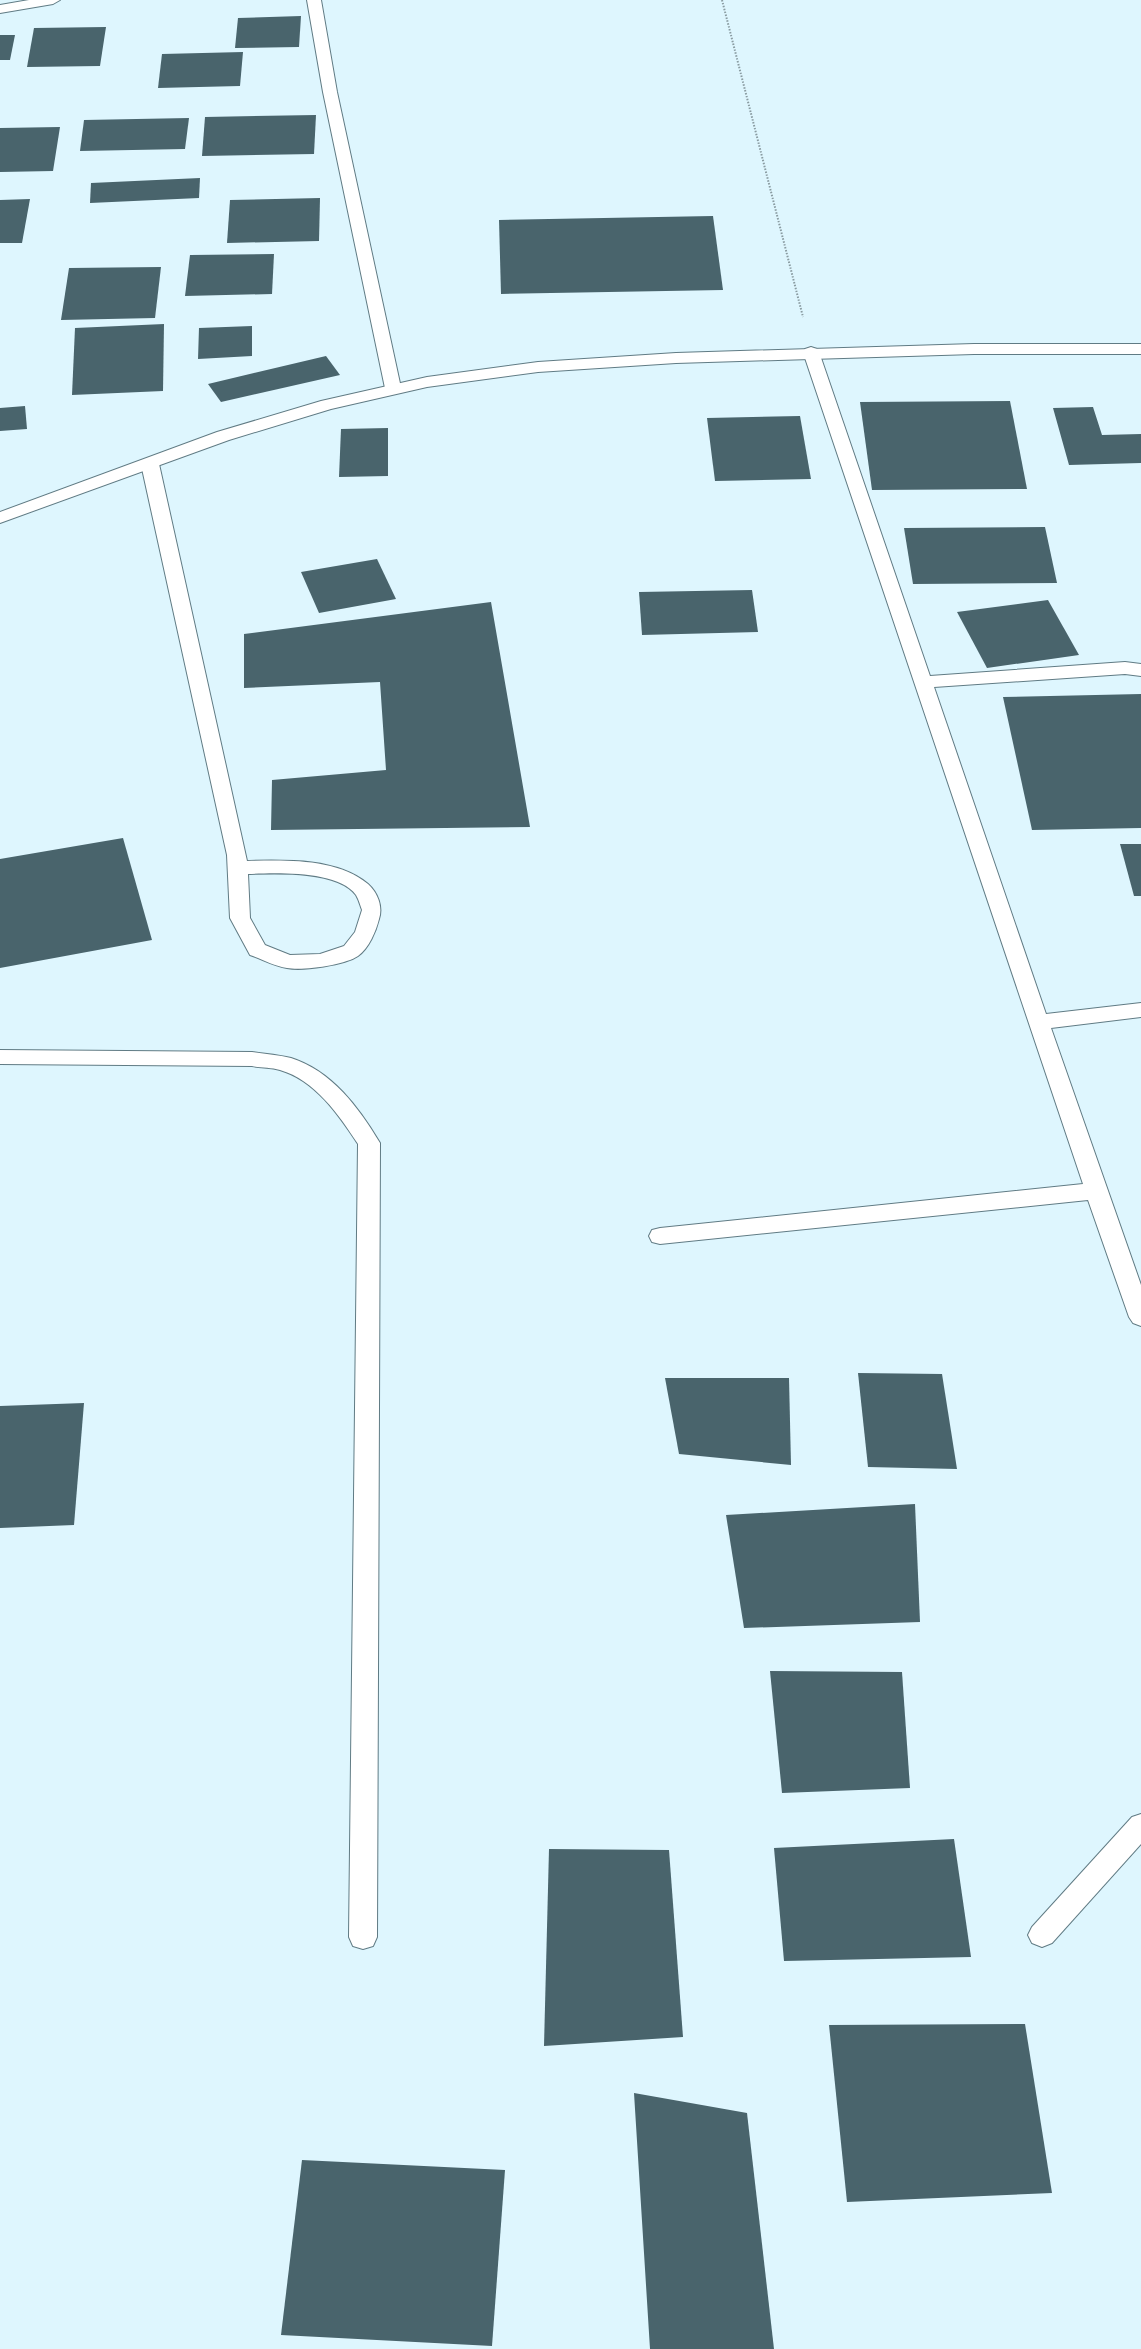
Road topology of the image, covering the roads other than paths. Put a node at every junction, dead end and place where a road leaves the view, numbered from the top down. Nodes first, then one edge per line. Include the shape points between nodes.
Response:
1 (53, 0) edge
2 (314, 0) edge
3 (0, 9) edge
4 (1141, 349) edge
5 (811, 352) junction
6 (393, 388) junction
7 (150, 464) junction
8 (0, 518) edge
9 (1141, 670) edge
10 (924, 682) junction
11 (239, 868) junction
12 (1141, 1010) edge
13 (1038, 1022) junction
14 (0, 1057) edge
15 (1096, 1191) junction
16 (660, 1236) dead end
17 (1141, 1317) edge
18 (1141, 1825) edge
19 (1042, 1935) dead end
20 (362, 1938) dead end

1 - 3 street
2 - 6 street via 330,92
4 - 5 street
5 - 6 street via 538,367
5 - 10 street
6 - 7 street via 223,436
7 - 8 street
7 - 11 street
9 - 10 street via 1125,668
10 - 13 street
11 - 11 street via 240,918 257,950 288,962 322,961 351,951 365,933 372,910 361,888 337,875 273,867
12 - 13 street
13 - 15 street
14 - 20 street via 252,1059 286,1064 319,1081 344,1106 369,1143
15 - 16 street
15 - 17 street
18 - 19 street

